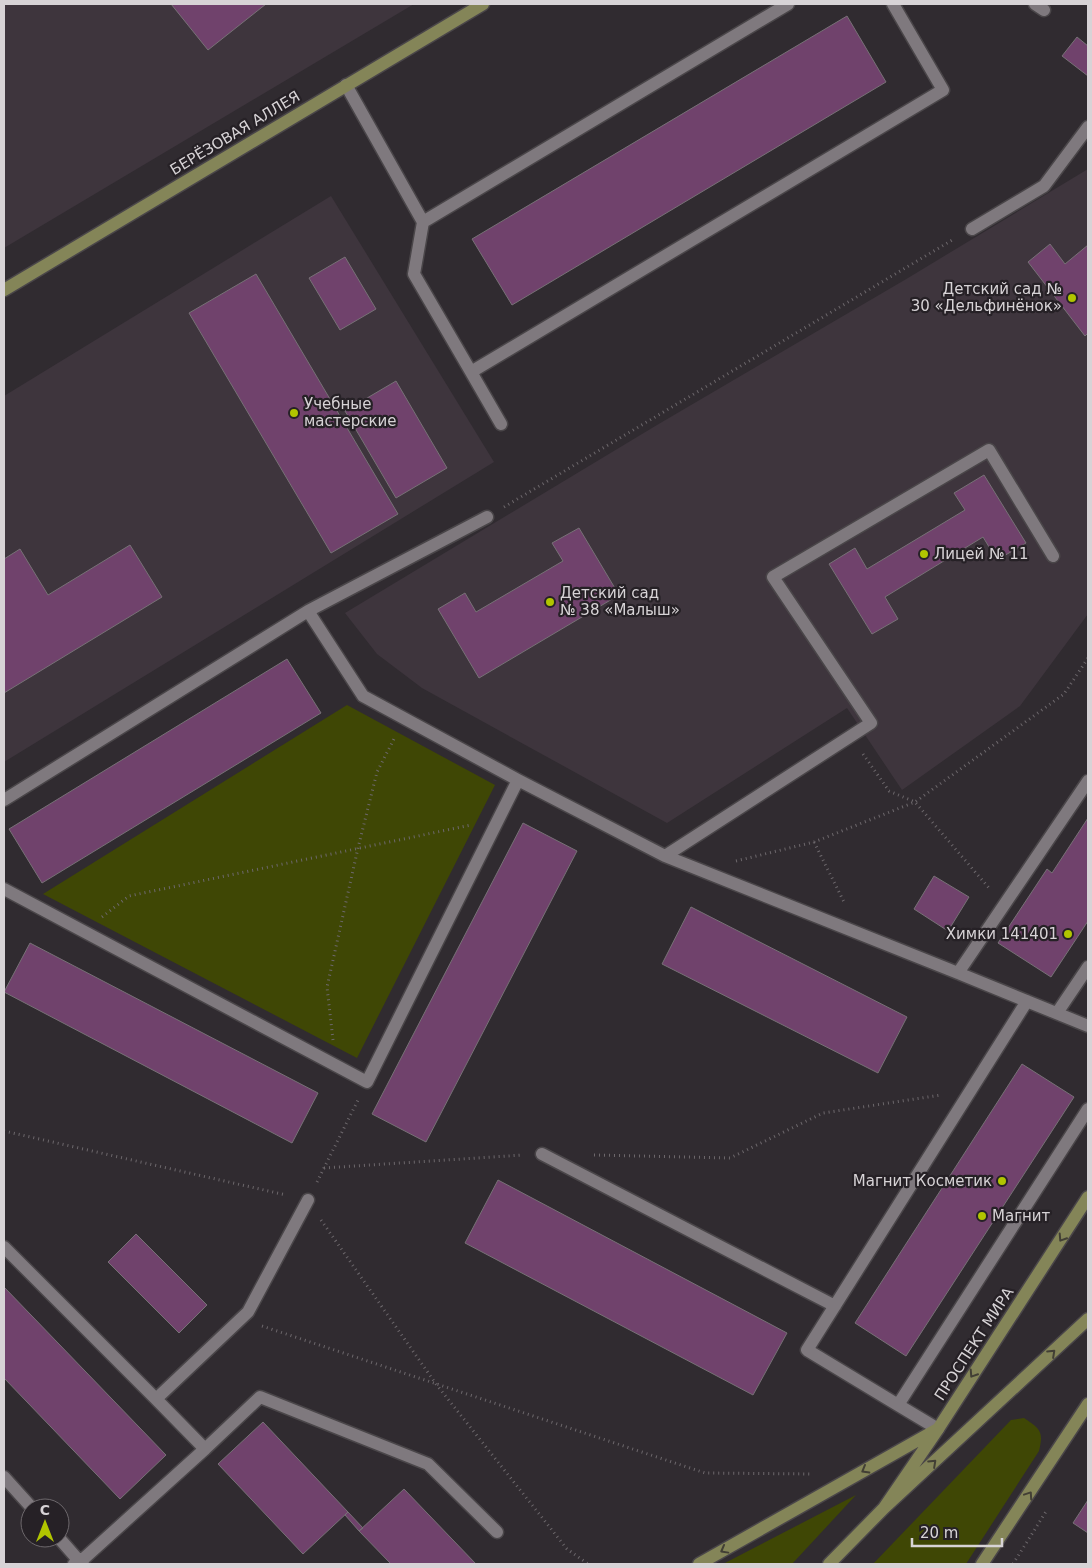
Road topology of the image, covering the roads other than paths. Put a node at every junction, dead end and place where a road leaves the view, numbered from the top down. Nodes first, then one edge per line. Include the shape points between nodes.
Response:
1 (483, 4) edge
2 (788, 4) edge
3 (893, 4) edge
4 (346, 85) junction
5 (1088, 127) edge
6 (422, 222) junction
7 (972, 229) road end
8 (4, 290) edge
9 (471, 372) junction
10 (500, 424) dead end
11 (487, 517) road end
12 (1052, 556) dead end
13 (308, 611) junction
14 (518, 780) junction
15 (1088, 782) edge
16 (4, 800) edge
17 (665, 856) junction
18 (4, 889) edge
19 (1088, 967) edge
20 (958, 973) junction
21 (1027, 1001) junction
22 (1057, 1013) junction
23 (1088, 1026) edge
24 (1088, 1109) edge
25 (542, 1154) road end
26 (1088, 1197) edge
27 (308, 1200) road end
28 (4, 1247) edge
29 (835, 1306) junction
30 (1088, 1319) edge
31 (156, 1399) junction
32 (1088, 1404) edge
33 (898, 1405) junction
34 (938, 1429) junction
35 (205, 1449) junction
36 (4, 1477) edge
37 (23, 1498) edge
38 (884, 1508) junction
39 (498, 1532) dead end
40 (67, 1548) edge
41 (79, 1564) edge
42 (699, 1564) edge
43 (829, 1564) edge
44 (982, 1564) edge

1 - 4 street, БЕРЁЗОВАЯ АЛЛЕЯ
2 - 6 lane
3 - 9 lane via 943,90
4 - 6 lane
4 - 8 street, БЕРЁЗОВАЯ АЛЛЕЯ
5 - 7 lane via 1044,186
6 - 9 lane via 414,274
9 - 10 lane
11 - 13 lane
12 - 17 lane via 989,450 773,578 870,723
13 - 14 lane via 363,696
13 - 16 lane
14 - 17 lane
14 - 18 lane via 367,1082
15 - 20 lane
17 - 20 lane
19 - 22 lane
20 - 21 lane
21 - 22 lane
21 - 29 lane
22 - 23 lane
24 - 33 lane
25 - 29 lane
26 -> 34 street, ПРОСПЕКТ МИРА
27 - 31 lane via 248,1312
28 - 31 lane
29 - 33 lane via 807,1350
38 -> 30 street, ПРОСПЕКТ МИРА
31 - 35 lane
44 -> 32 street
33 - 34 lane
34 - 38 street, ПРОСПЕКТ МИРА
34 -> 42 street
35 - 39 lane via 260,1398 428,1464
35 - 41 lane
36 - 37 lane
38 - 43 street, ПРОСПЕКТ МИРА
40 - 41 lane

